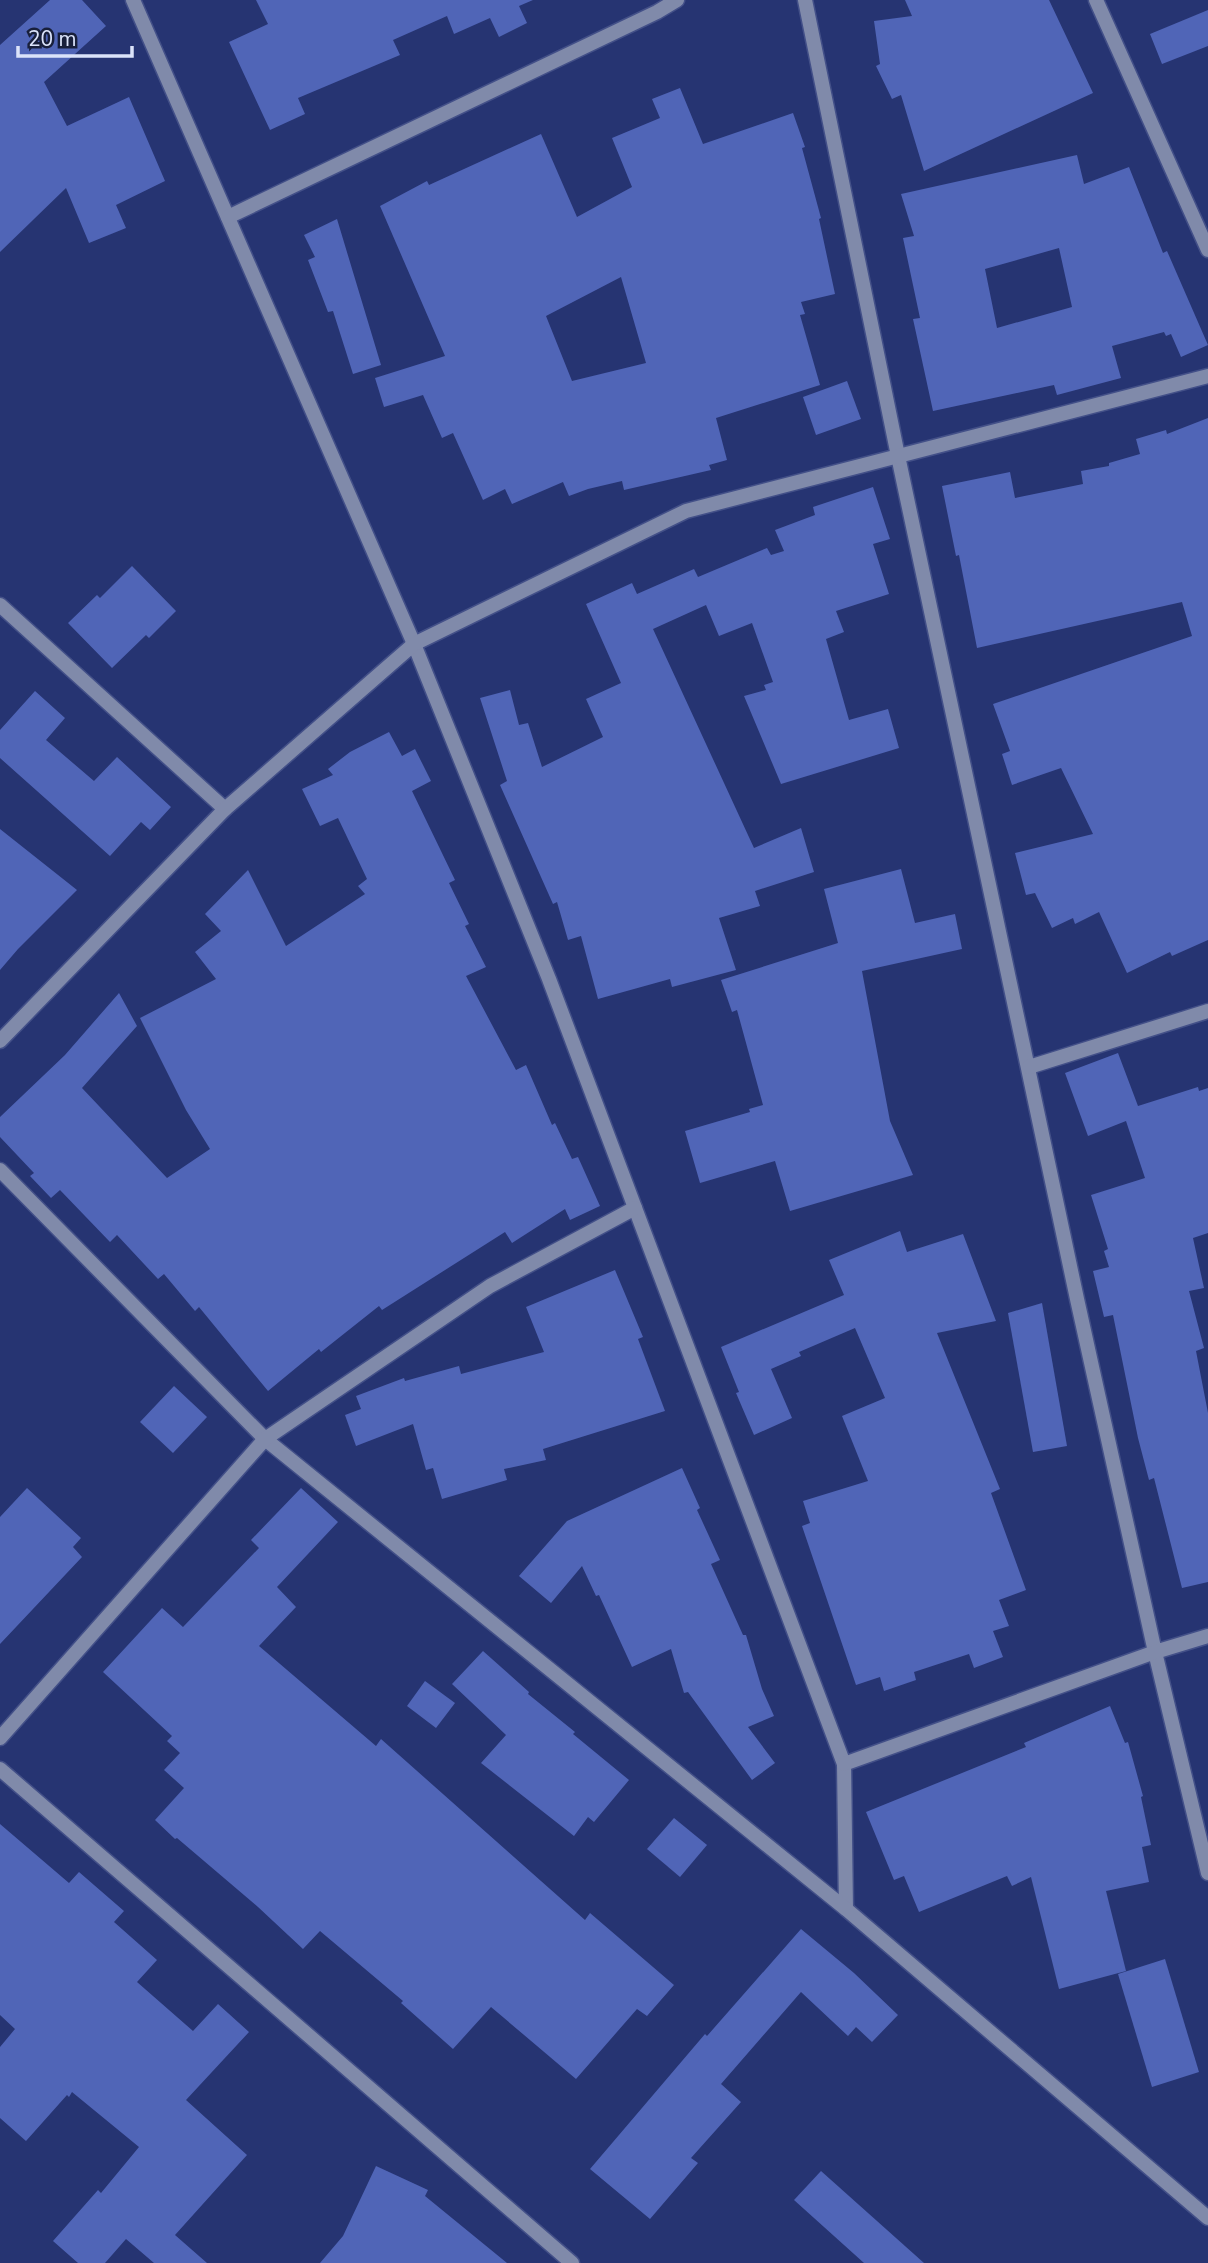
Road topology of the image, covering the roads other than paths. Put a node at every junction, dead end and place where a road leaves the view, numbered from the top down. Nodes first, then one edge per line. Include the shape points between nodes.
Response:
1 (133, 0) edge
2 (677, 0) edge
3 (805, 0) edge
4 (1096, 0) edge
5 (228, 217) junction
6 (1208, 250) edge
7 (1208, 376) edge
8 (898, 456) junction
9 (0, 605) edge
10 (414, 644) junction
11 (225, 808) junction
12 (1208, 1011) edge
13 (0, 1041) edge
14 (1029, 1067) junction
15 (0, 1170) edge
16 (635, 1208) junction
17 (265, 1439) junction
18 (1208, 1636) edge
19 (1156, 1652) junction
20 (0, 1738) edge
21 (844, 1764) junction
22 (0, 1769) edge
23 (1208, 1873) edge
24 (846, 1909) junction
25 (1208, 2218) edge
26 (572, 2263) edge

1 - 5 street
2 - 5 street
3 - 8 street
4 - 6 street
5 - 10 street
7 - 8 street
8 - 10 street via 686,511
8 - 14 street
9 - 11 street
10 - 11 street
10 - 16 street
11 - 13 street
12 - 14 street
14 - 19 street
15 - 17 street
16 - 17 street via 490,1286
16 - 21 street
17 - 20 street
17 - 24 street
18 - 19 street
19 - 21 street
19 - 23 street
21 - 24 street
22 - 26 street
24 - 25 street

